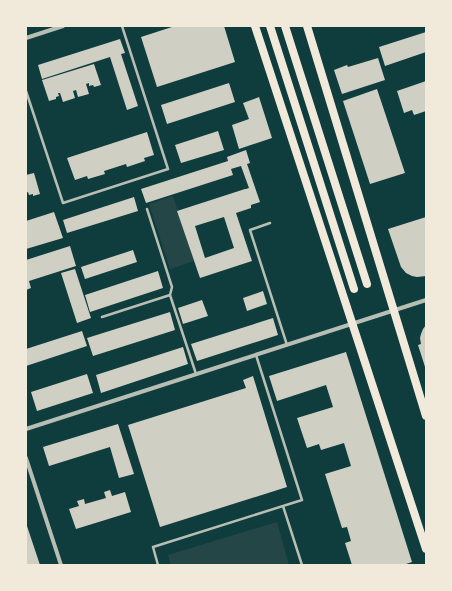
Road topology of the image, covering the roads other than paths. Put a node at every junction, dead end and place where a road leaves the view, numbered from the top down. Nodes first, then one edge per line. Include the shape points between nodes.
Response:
1 (63, 26) edge
2 (122, 26) edge
3 (255, 26) edge
4 (270, 26) edge
5 (285, 26) edge
6 (307, 26) edge
7 (26, 38) edge
8 (26, 91) edge
9 (147, 209) dead end
10 (270, 223) dead end
11 (367, 284) dead end
12 (354, 289) dead end
13 (170, 296) junction
14 (426, 300) edge
15 (394, 310) junction
16 (102, 317) dead end
17 (352, 324) junction
18 (287, 345) junction
19 (256, 355) junction
20 (196, 374) junction
21 (426, 416) edge
22 (26, 429) edge
23 (26, 458) edge
24 (283, 506) junction
25 (426, 549) edge
26 (61, 565) edge
27 (158, 565) edge
28 (302, 565) edge

1 - 7 street
2 - 8 lane via 168,169 63,203
3 - 17 main road
4 - 12 main road
5 - 11 main road
6 - 15 main road
9 - 13 lane via 172,287
10 - 18 lane via 250,230
13 - 16 lane
13 - 20 lane
14 - 15 street
15 - 17 street
15 - 21 main road
17 - 18 street
17 - 25 main road
18 - 19 street
19 - 20 street
19 - 24 lane via 302,500
20 - 22 street
23 - 26 street
24 - 27 lane via 153,547
24 - 28 lane

